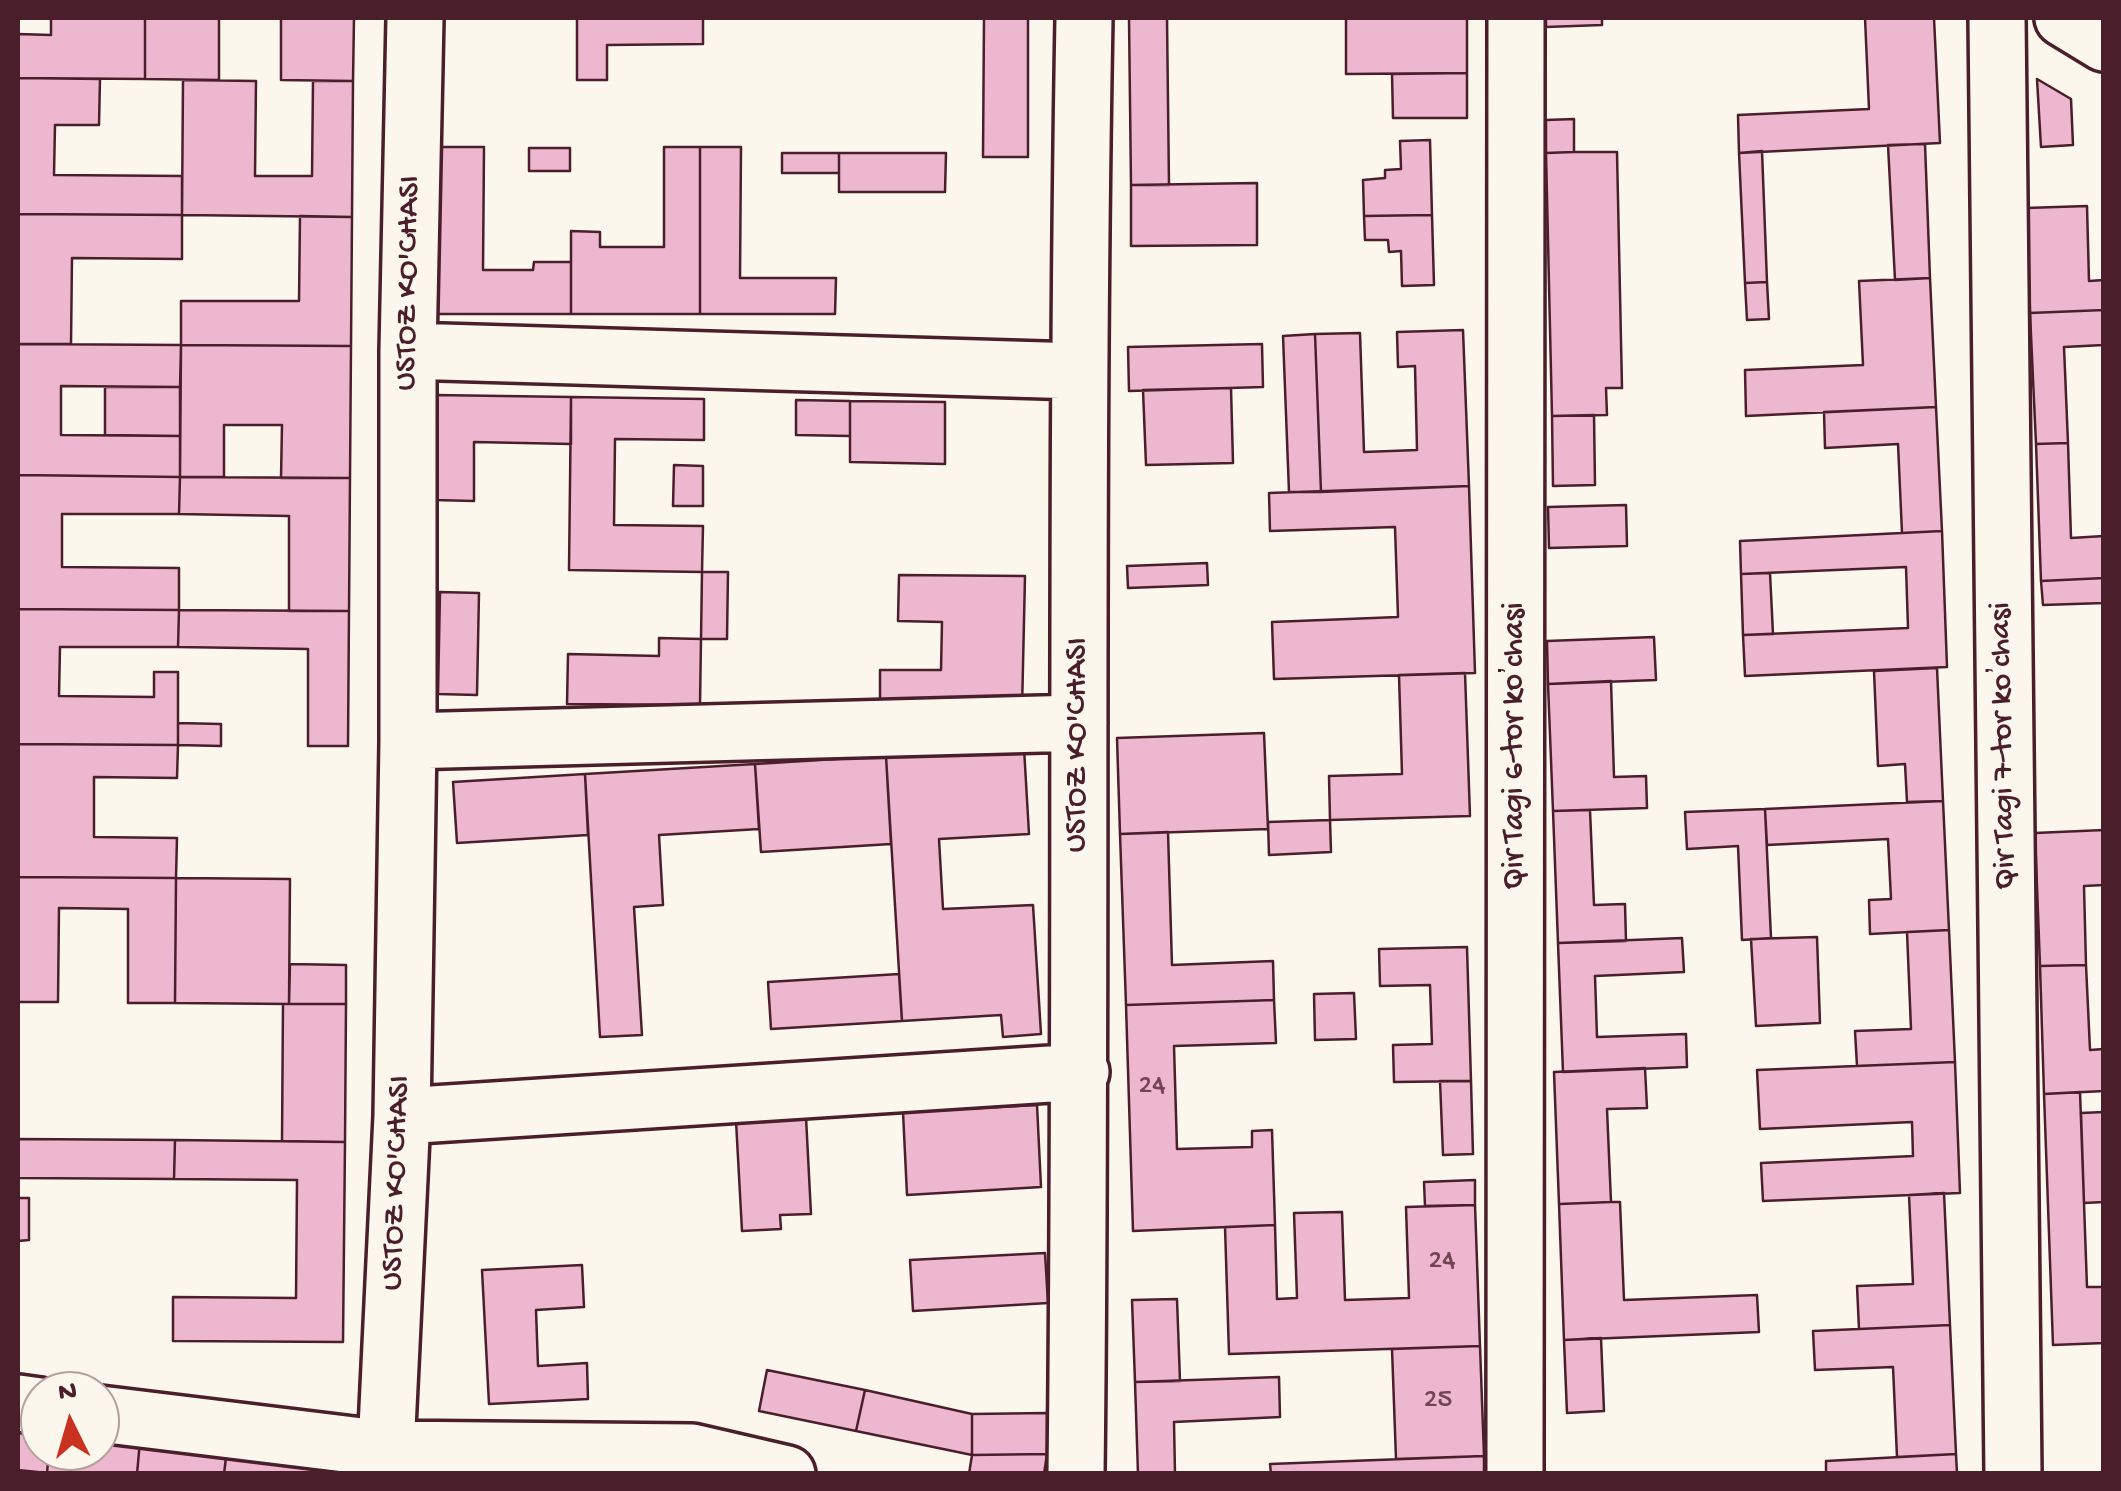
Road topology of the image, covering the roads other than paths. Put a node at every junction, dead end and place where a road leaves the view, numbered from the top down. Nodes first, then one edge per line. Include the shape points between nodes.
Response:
1 (415, 18) edge
2 (1084, 18) edge
3 (1516, 18) edge
4 (1998, 18) edge
5 (2064, 18) edge
6 (2104, 42) edge
7 (408, 351) junction
8 (1078, 370) junction
9 (1079, 723) junction
10 (408, 741) junction
11 (1081, 1072) junction
12 (402, 1116) junction
13 (120, 1416) edge
14 (386, 1448) junction
15 (788, 1474) edge
16 (1076, 1474) edge
17 (1516, 1474) edge
18 (2013, 1474) edge

1 - 7 street, USTOZ KO'CHASI
2 - 8 street, USTOZ KO'CHASI
3 - 17 street, Qir Tagi 6-tor koʼchasi
4 - 18 street, Qir Tagi 7-tor koʼchasi
5 - 6 street
7 - 8 street
7 - 10 street, USTOZ KO'CHASI
8 - 9 street, USTOZ KO'CHASI
9 - 10 street
9 - 11 street, USTOZ KO'CHASI
10 - 12 street, USTOZ KO'CHASI
11 - 12 street
11 - 16 street, USTOZ KO'CHASI
12 - 14 street, USTOZ KO'CHASI
13 - 14 street
14 - 15 street via 692,1452

